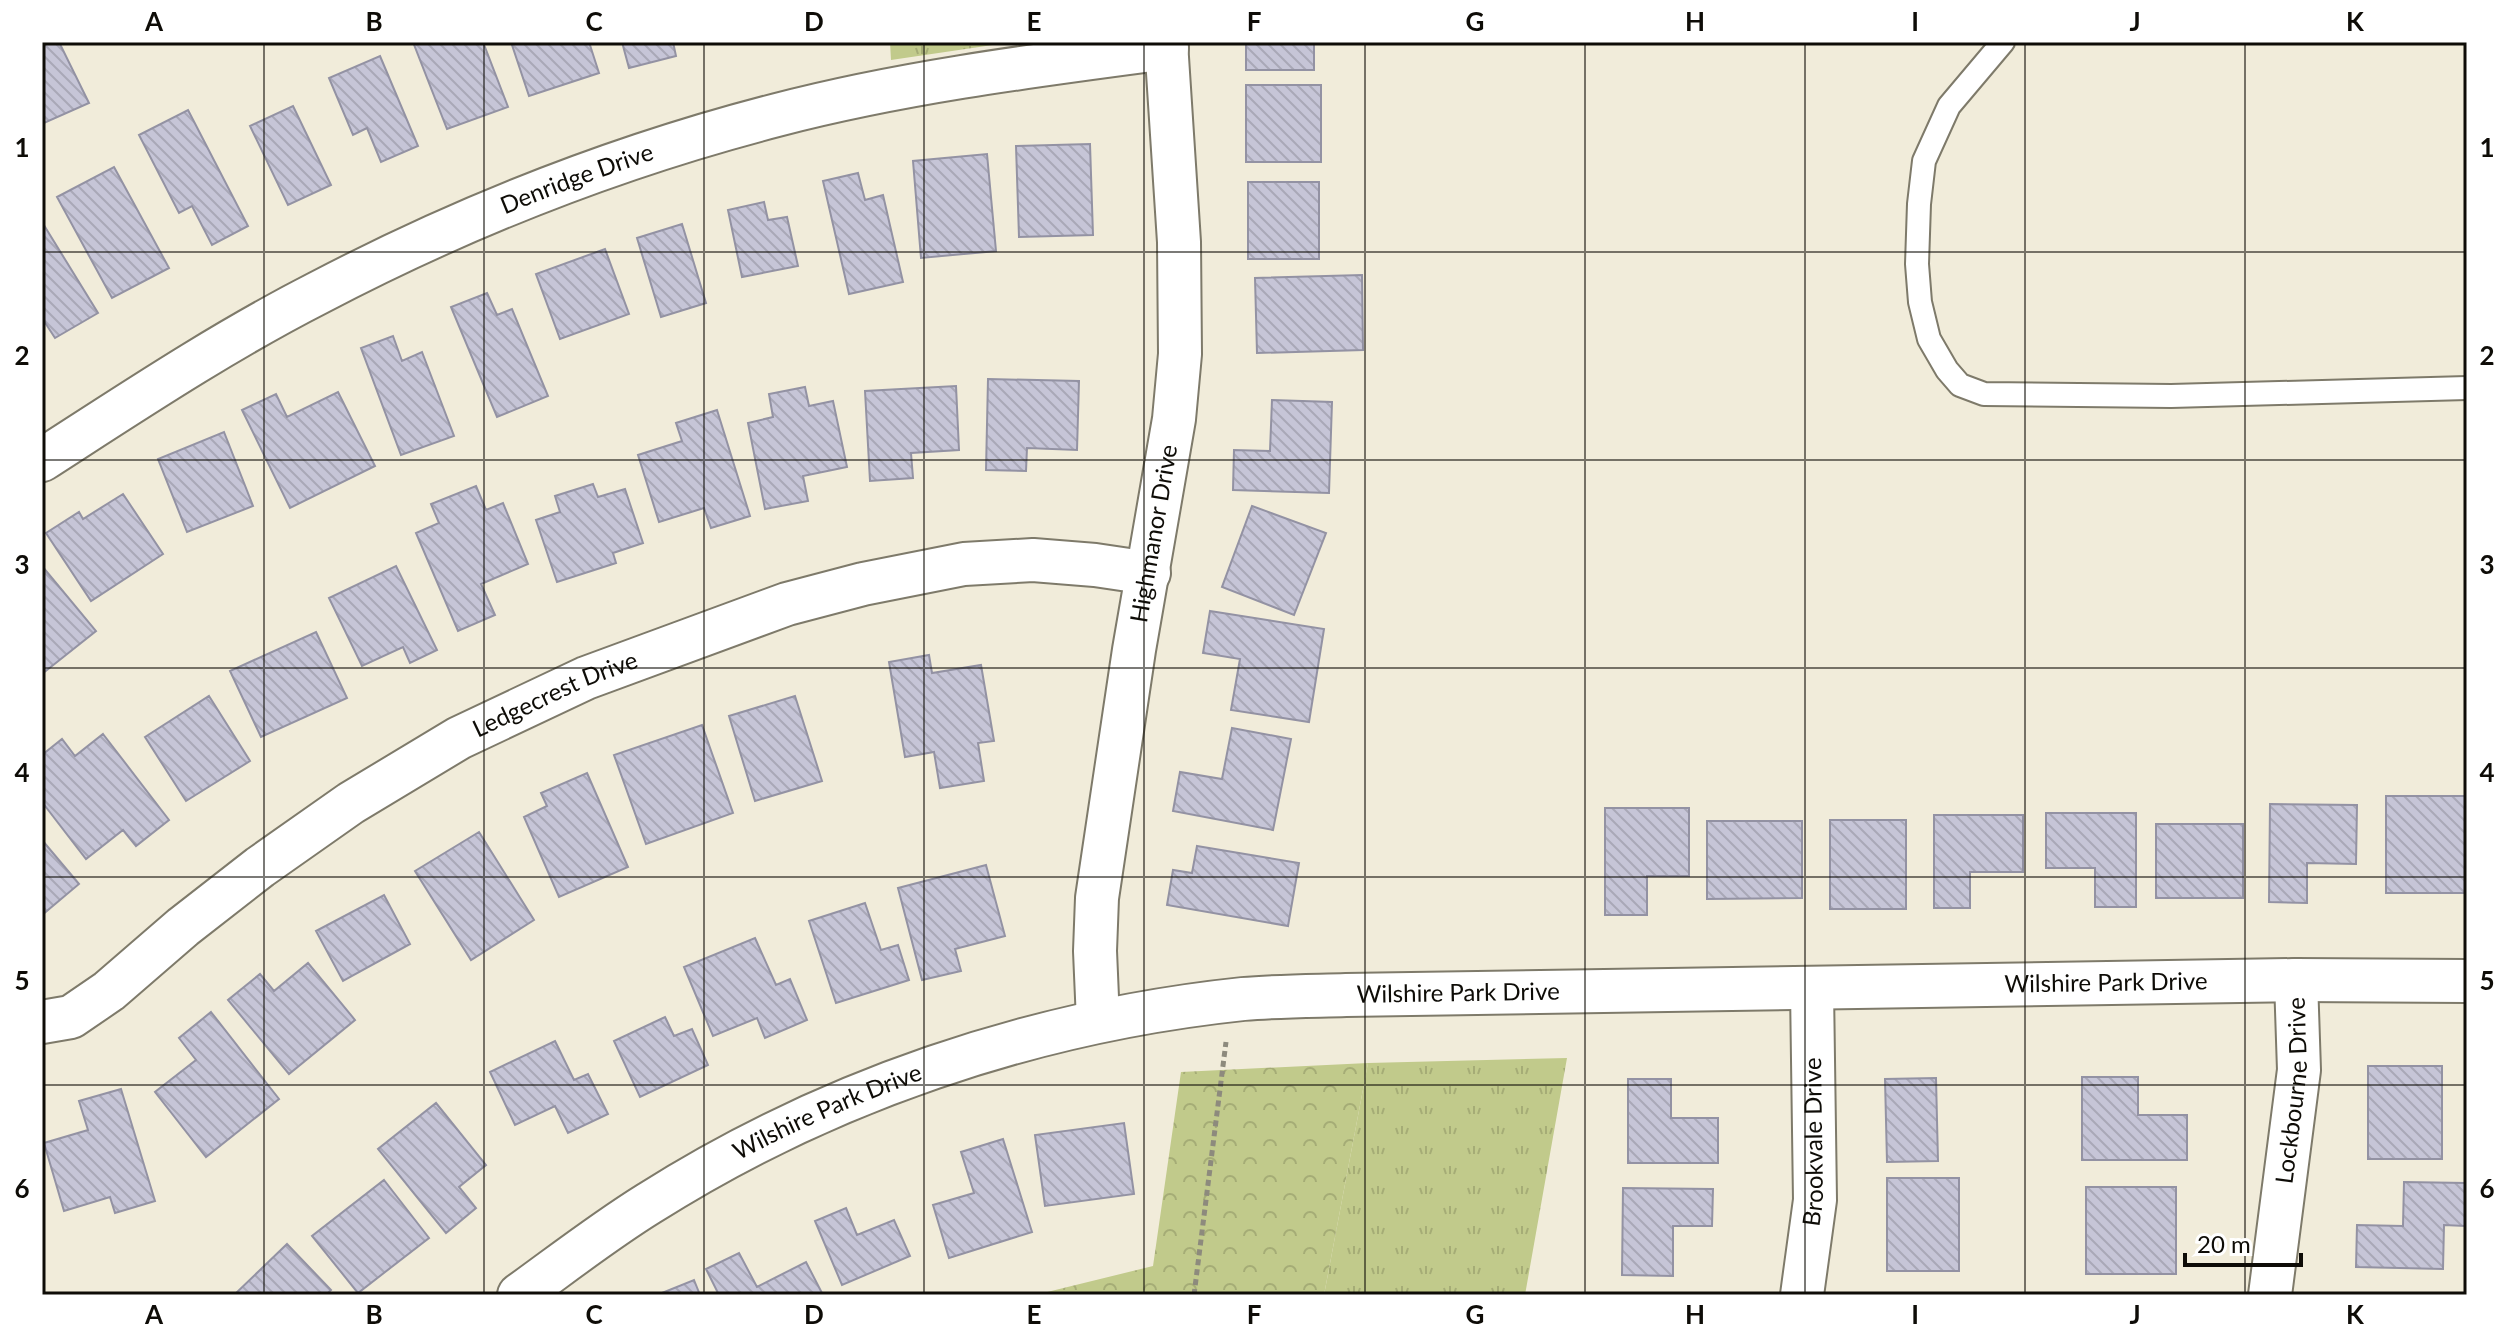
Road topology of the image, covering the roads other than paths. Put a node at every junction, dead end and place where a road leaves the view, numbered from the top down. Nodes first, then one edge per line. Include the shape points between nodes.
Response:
1 (2003, 42) edge
2 (1166, 45) edge
3 (2467, 388) edge
4 (42, 460) edge
5 (1149, 573) junction
6 (2296, 980) junction
7 (2467, 981) edge
8 (1812, 989) junction
9 (1098, 1021) junction
10 (42, 1022) edge
11 (519, 1295) edge
12 (1802, 1295) edge
13 (2270, 1295) edge

1 - 3 lane via 1949,106 1924,161 1917,264 1920,302 1929,339 1960,385 1984,394 2171,396
2 - 4 street, Denridge Drive via 778,115 513,202 316,293 181,370
2 - 5 street, Highmanor Drive via 1179,242 1180,354
5 - 9 street, Highmanor Drive via 1097,898
5 - 10 street, Ledgecrest Drive via 1033,560 964,564 787,604 586,678 459,738 351,803 260,867 109,991 71,1017
6 - 7 street, Wilshire Park Drive
6 - 8 street, Wilshire Park Drive
6 - 13 street, Lockbourne Drive via 2299,1070
8 - 9 street, Wilshire Park Drive via 1346,995 1231,1001
8 - 12 street, Brookvale Drive via 1815,1200
9 - 11 street, Wilshire Park Drive via 948,1063 836,1105 651,1202

